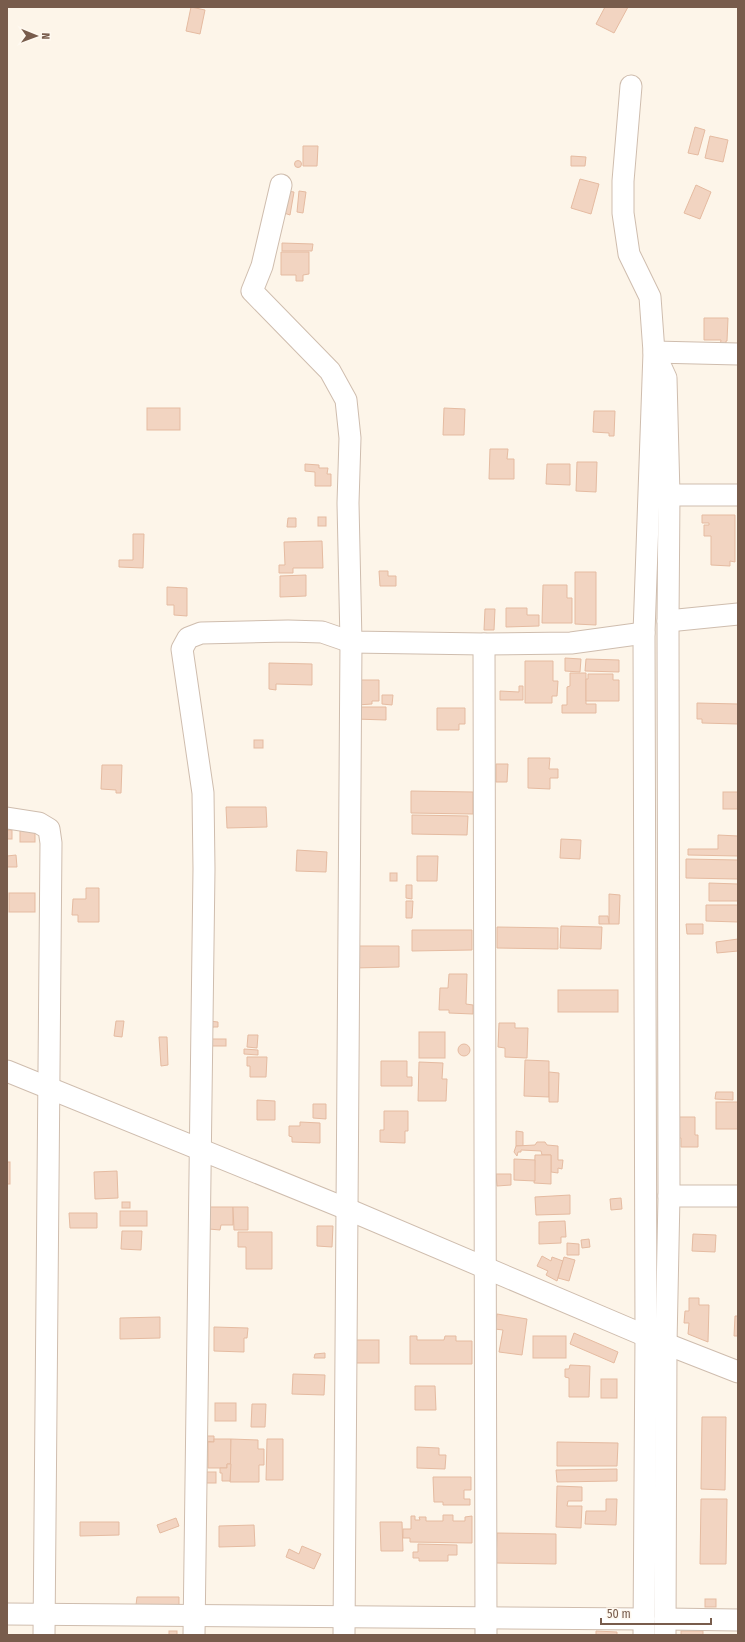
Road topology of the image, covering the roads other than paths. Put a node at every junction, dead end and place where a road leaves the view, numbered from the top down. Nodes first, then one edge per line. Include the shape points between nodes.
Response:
1 (631, 86) dead end
2 (281, 185) dead end
3 (654, 352) junction
4 (738, 354) edge
5 (669, 495) junction
6 (738, 495) edge
7 (738, 614) edge
8 (668, 621) junction
9 (644, 633) junction
10 (351, 642) junction
11 (484, 644) junction
12 (7, 818) edge
13 (7, 1071) edge
14 (49, 1089) junction
15 (201, 1149) junction
16 (669, 1196) junction
17 (738, 1196) edge
18 (347, 1209) junction
19 (486, 1269) junction
20 (646, 1336) junction
21 (666, 1344) junction
22 (738, 1372) edge
23 (7, 1614) edge
24 (44, 1614) junction
25 (738, 1620) edge
26 (194, 1625) edge
27 (344, 1626) edge
28 (486, 1626) edge
29 (644, 1627) edge
30 (665, 1627) edge
31 (44, 1635) edge

1 - 3 street via 623,180 623,212 629,254 650,297
2 - 10 street via 262,266 252,291 330,371 346,400 350,438 348,503
3 - 4 street
3 - 5 street via 666,378
3 - 9 street
5 - 6 street
5 - 8 street
7 - 8 street
8 - 16 street
9 - 11 street via 571,643
9 - 20 street
10 - 11 street
10 - 15 street via 322,632 201,633 188,638 182,649 203,792
10 - 18 street
11 - 19 street
12 - 14 street via 39,823 49,829
13 - 14 street
14 - 15 street
14 - 24 street
15 - 18 street
15 - 26 street
16 - 17 street
16 - 21 street
18 - 19 street
18 - 27 street
19 - 20 street
19 - 28 street
20 - 21 street
20 - 29 street
21 - 22 street
21 - 30 street
23 - 24 street
24 - 26 street
24 - 31 street
25 - 30 street
26 - 27 street
27 - 28 street
28 - 29 street

